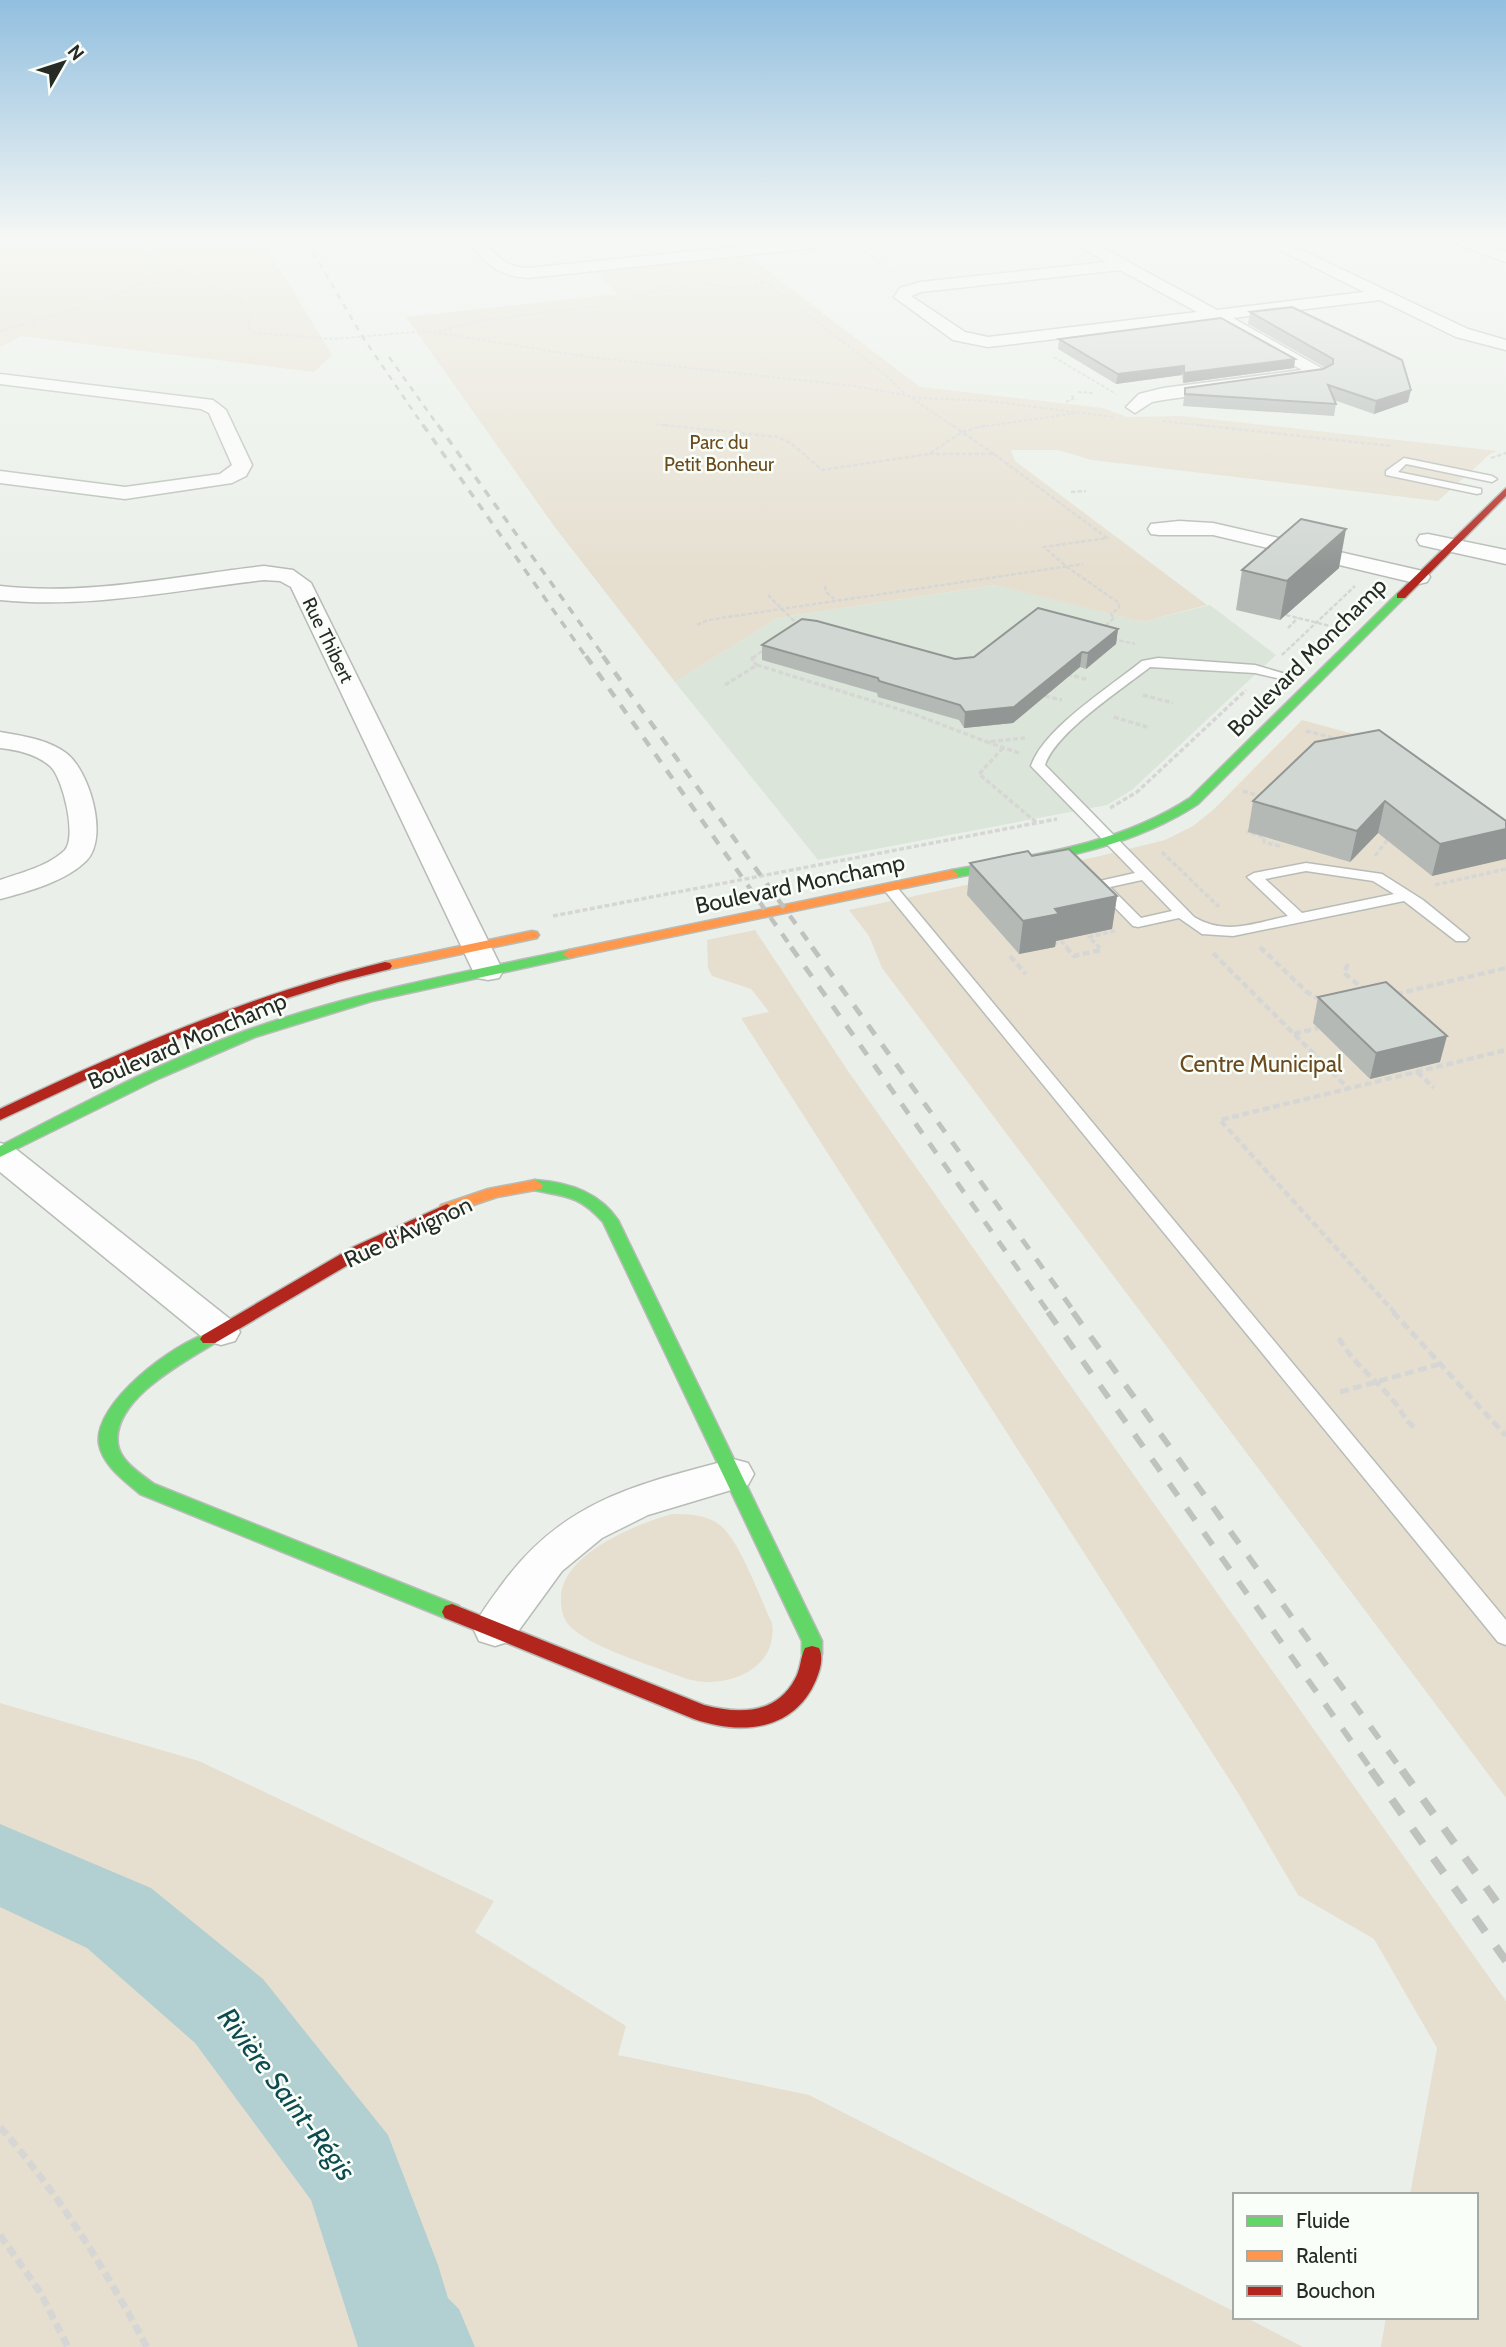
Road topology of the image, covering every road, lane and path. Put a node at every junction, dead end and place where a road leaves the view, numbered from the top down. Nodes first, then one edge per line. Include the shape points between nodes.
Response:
1 (556, 352) edge
2 (857, 352) edge
3 (1281, 352) edge
4 (1055, 357) dead end
5 (0, 379) edge
6 (900, 390) junction
7 (894, 392) junction
8 (1078, 392) dead end
9 (1093, 393) dead end
10 (1070, 395) dead end
11 (908, 396) junction
12 (1118, 396) dead end
13 (926, 399) junction
14 (917, 402) junction
15 (1066, 402) dead end
16 (1135, 407) dead end
17 (1090, 412) junction
18 (1115, 417) dead end
19 (1161, 421) dead end
20 (655, 424) dead end
21 (962, 432) junction
22 (1394, 447) dead end
23 (994, 453) junction
24 (929, 454) junction
25 (1488, 461) dead end
26 (1505, 461) edge
27 (0, 477) edge
28 (1492, 480) junction
29 (1086, 491) dead end
30 (1506, 491) edge
31 (1071, 492) dead end
32 (1471, 496) joint
33 (1159, 529) dead end
34 (1419, 556) junction
35 (1506, 557) edge
36 (1083, 565) dead end
37 (1067, 568) junction
38 (825, 586) dead end
39 (0, 593) edge
40 (768, 595) dead end
41 (835, 600) junction
42 (1339, 601) dead end
43 (781, 608) junction
44 (1286, 615) edge
45 (1298, 618) junction
46 (1317, 622) junction
47 (1090, 624) edge
48 (697, 625) dead end
49 (1103, 627) junction
50 (1288, 628) edge
51 (791, 632) edge
52 (773, 643) edge
53 (1146, 647) dead end
54 (1277, 660) dead end
55 (757, 665) junction
56 (1290, 677) dead end
57 (834, 681) edge
58 (725, 685) dead end
59 (825, 687) junction
60 (1248, 688) dead end
61 (1134, 692) dead end
62 (1173, 703) dead end
63 (935, 713) edge
64 (1107, 715) dead end
65 (928, 719) junction
66 (1147, 727) dead end
67 (1303, 730) dead end
68 (1026, 738) dead end
69 (0, 740) edge
70 (1339, 740) edge
71 (987, 742) junction
72 (1003, 748) junction
73 (1020, 753) dead end
74 (1231, 788) dead end
75 (1266, 798) edge
76 (1107, 809) dead end
77 (1064, 817) dead end
78 (1129, 817) dead end
79 (1037, 822) junction
80 (1257, 823) dead end
81 (1099, 827) junction
82 (1080, 831) dead end
83 (1112, 841) junction
84 (1154, 844) dead end
85 (1291, 854) dead end
86 (1506, 869) edge
87 (1144, 875) junction
88 (1427, 887) dead end
89 (890, 888) junction
90 (0, 890) edge
91 (1406, 896) junction
92 (1182, 914) junction
93 (1227, 914) dead end
94 (1300, 919) junction
95 (552, 924) joint
96 (1116, 930) edge
97 (1461, 938) dead end
98 (1254, 941) dead end
99 (1053, 944) edge
100 (1205, 945) dead end
101 (1088, 953) junction
102 (1010, 956) dead end
103 (482, 958) junction
104 (1095, 960) dead end
105 (1348, 964) dead end
106 (1506, 968) edge
107 (1026, 974) dead end
108 (1373, 993) edge
109 (1391, 995) edge
110 (1332, 1003) edge
111 (1318, 1028) dead end
112 (1294, 1034) junction
113 (1506, 1050) edge
114 (1439, 1055) edge
115 (1449, 1064) junction
116 (1417, 1072) junction
117 (1349, 1088) junction
118 (1434, 1088) dead end
119 (0, 1115) edge
120 (0, 1153) edge
121 (221, 1332) junction
122 (1339, 1338) dead end
123 (1440, 1364) junction
124 (1376, 1382) junction
125 (1332, 1394) dead end
126 (1416, 1429) dead end
127 (1506, 1436) edge
128 (733, 1474) junction
129 (495, 1628) junction
130 (1506, 1636) edge
131 (0, 2127) edge
132 (0, 2235) edge
133 (68, 2347) edge
134 (147, 2347) edge

1 - 7 path
2 - 6 path via 884,371
3 - 16 street via 1333,381 1329,388 1282,391 1243,383 1163,394 1141,400
4 - 12 path
5 - 27 street via 206,404 217,410 242,465 225,479 125,493
6 - 7 path
6 - 11 path
7 - 11 path
8 - 9 path
10 - 15 path via 1074,398
11 - 13 path
11 - 14 path
13 - 14 path
13 - 17 path
14 - 21 path
17 - 18 path
17 - 21 path via 992,423
19 - 22 path
20 - 24 path via 778,437 821,470
21 - 23 path
21 - 24 path
23 - 24 path
23 - 37 path via 1107,538 1044,547
25 - 26 path via 1494,455
26 - 28 street
28 - 32 street
28 - 32 lane via 1404,461 1390,473
29 - 31 path
30 - 34 street, Boulevard Monchamp
33 - 34 street via 1213,529
34 - 35 street
34 - 83 street, Boulevard Monchamp via 1184,810
36 - 37 path
37 - 41 path
37 - 49 path via 1119,603 1111,614 1114,618
38 - 41 path
39 - 103 street, Rue Thibert via 80,597 264,573 285,575 300,583
40 - 43 path
41 - 43 path
42 - 46 path, Boulevard Monchamp
43 - 48 path
43 - 51 path via 800,627
44 - 45 path
45 - 46 path
45 - 50 path
46 - 54 path, Boulevard Monchamp
47 - 49 path
49 - 53 path via 1106,636
52 - 55 path via 753,656
55 - 58 path
55 - 59 path
56 - 81 lane via 1255,669 1146,664 1056,736 1038,766
57 - 59 path
59 - 65 path
60 - 76 path, Boulevard Monchamp via 1137,792
61 - 62 path
63 - 65 path
64 - 66 path
65 - 71 path
67 - 70 path
68 - 71 path
69 - 90 street via 42,751 63,763 72,779 85,836 79,852 68,860
71 - 72 path
72 - 73 path
72 - 79 path via 979,774
74 - 75 path
77 - 79 path, Boulevard Monchamp
78 - 81 street
79 - 95 path, Boulevard Monchamp
80 - 85 path via 1248,832
81 - 82 street
81 - 83 lane
83 - 87 lane
83 - 89 street, Boulevard Monchamp
84 - 93 path
86 - 88 path
87 - 92 lane
87 - 92 lane via 1100,884 1138,923
89 - 103 street, Boulevard Monchamp
89 - 130 lane
91 - 94 lane
91 - 94 lane via 1377,877 1306,867 1254,877
91 - 97 lane
92 - 94 lane via 1201,929 1220,933
95 - 103 street, Boulevard Monchamp
96 - 101 path via 1089,937 1101,950
98 - 110 path via 1312,996
99 - 101 path via 1062,942 1074,956
100 - 112 path
101 - 104 path
102 - 107 path
103 - 119 street, Boulevard Monchamp via 310,985 223,1013
103 - 120 street, Boulevard Monchamp via 261,1030 155,1075
105 - 108 path via 1344,973 1358,987
106 - 109 path
111 - 112 path
112 - 117 path
113 - 115 path
114 - 115 path
115 - 116 path
116 - 117 path
116 - 118 path
117 - 123 path via 1220,1120
120 - 121 street
121 - 128 street, Rue d'Avignon via 355,1254 432,1216 519,1187 562,1186 586,1196 610,1220
121 - 129 street, Rue d'Avignon via 125,1398 107,1437 114,1464 147,1489
122 - 124 path
123 - 124 path
123 - 127 path
124 - 125 path
124 - 126 path
128 - 129 street via 657,1495 596,1520 549,1557
128 - 129 street, Rue d'Avignon via 812,1641 807,1683 795,1698 755,1719 730,1720 701,1713
131 - 134 path via 60,2203
132 - 133 path via 40,2292

